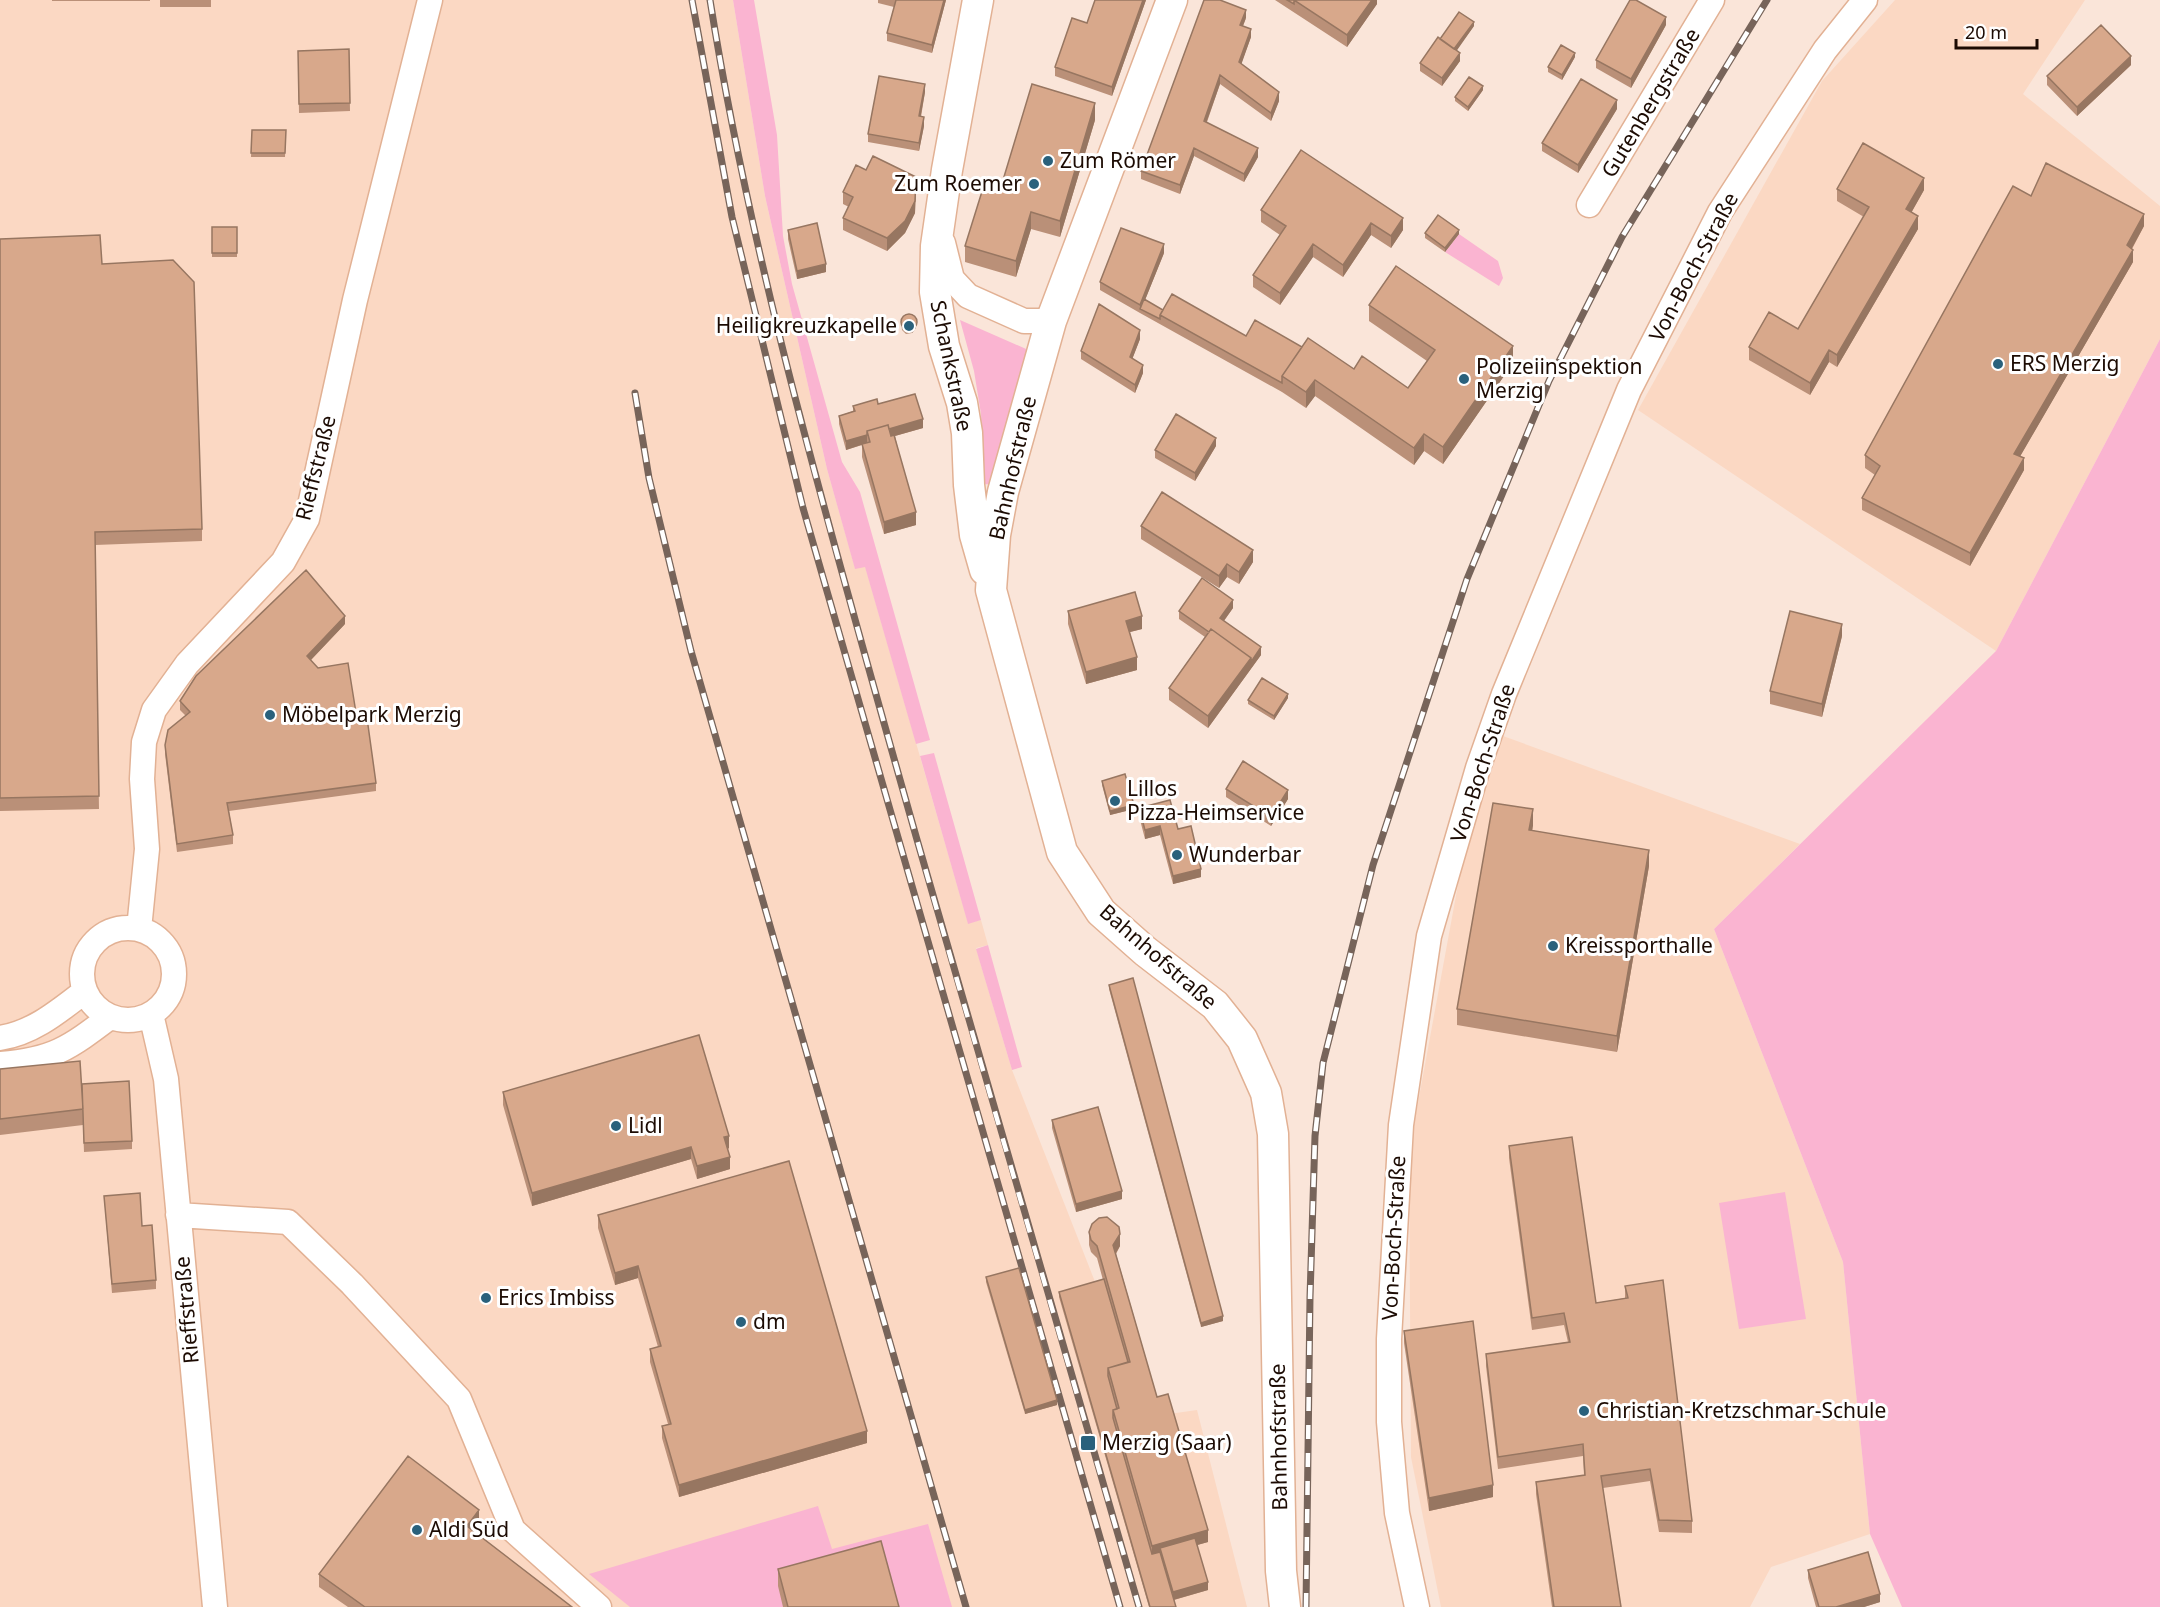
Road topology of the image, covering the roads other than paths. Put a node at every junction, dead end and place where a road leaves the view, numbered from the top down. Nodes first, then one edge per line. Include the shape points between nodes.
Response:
1 (430, 0) edge
2 (978, 0) edge
3 (1172, 0) edge
4 (1712, 0) edge
5 (1864, 0) edge
6 (942, 204) junction
7 (1589, 205) dead end
8 (1051, 321) junction
9 (991, 590) junction
10 (139, 929) junction
11 (85, 991) junction
12 (151, 1014) junction
13 (110, 1017) junction
14 (0, 1038) edge
15 (0, 1064) edge
16 (178, 1215) junction
17 (215, 1607) edge
18 (599, 1607) edge
19 (1285, 1607) edge
20 (1417, 1607) edge

1 - 10 street, Rieffstraße via 355,300 307,519 283,562 187,664 154,710 144,742 142,779 147,849
2 - 6 street, Schankstraße
3 - 8 street, Bahnhofstraße
4 - 7 street, Gutenbergstraße
5 - 20 street, Von-Boch-Straße via 1825,50 1720,212 1629,390 1504,694 1429,936 1401,1125 1389,1339 1389,1422 1397,1513
6 - 8 street via 943,246 952,279 968,296 1024,321
6 - 9 street, Schankstraße via 936,246 938,320 962,403 975,535
8 - 9 street, Bahnhofstraße via 1003,492
9 - 19 street, Bahnhofstraße via 1062,852 1101,912 1215,1005 1242,1039 1266,1093 1273,1134 1281,1572
10 - 11 street via 117,930 97,940 83,964
10 - 12 street via 161,942 174,965 170,993
11 - 13 street via 90,1002
11 - 14 street via 32,1028
12 - 13 street via 131,1020
12 - 16 street, Rieffstraße via 164,1060
13 - 15 street via 43,1059
16 - 17 street, Rieffstraße
16 - 18 street via 288,1222 459,1399 513,1530

